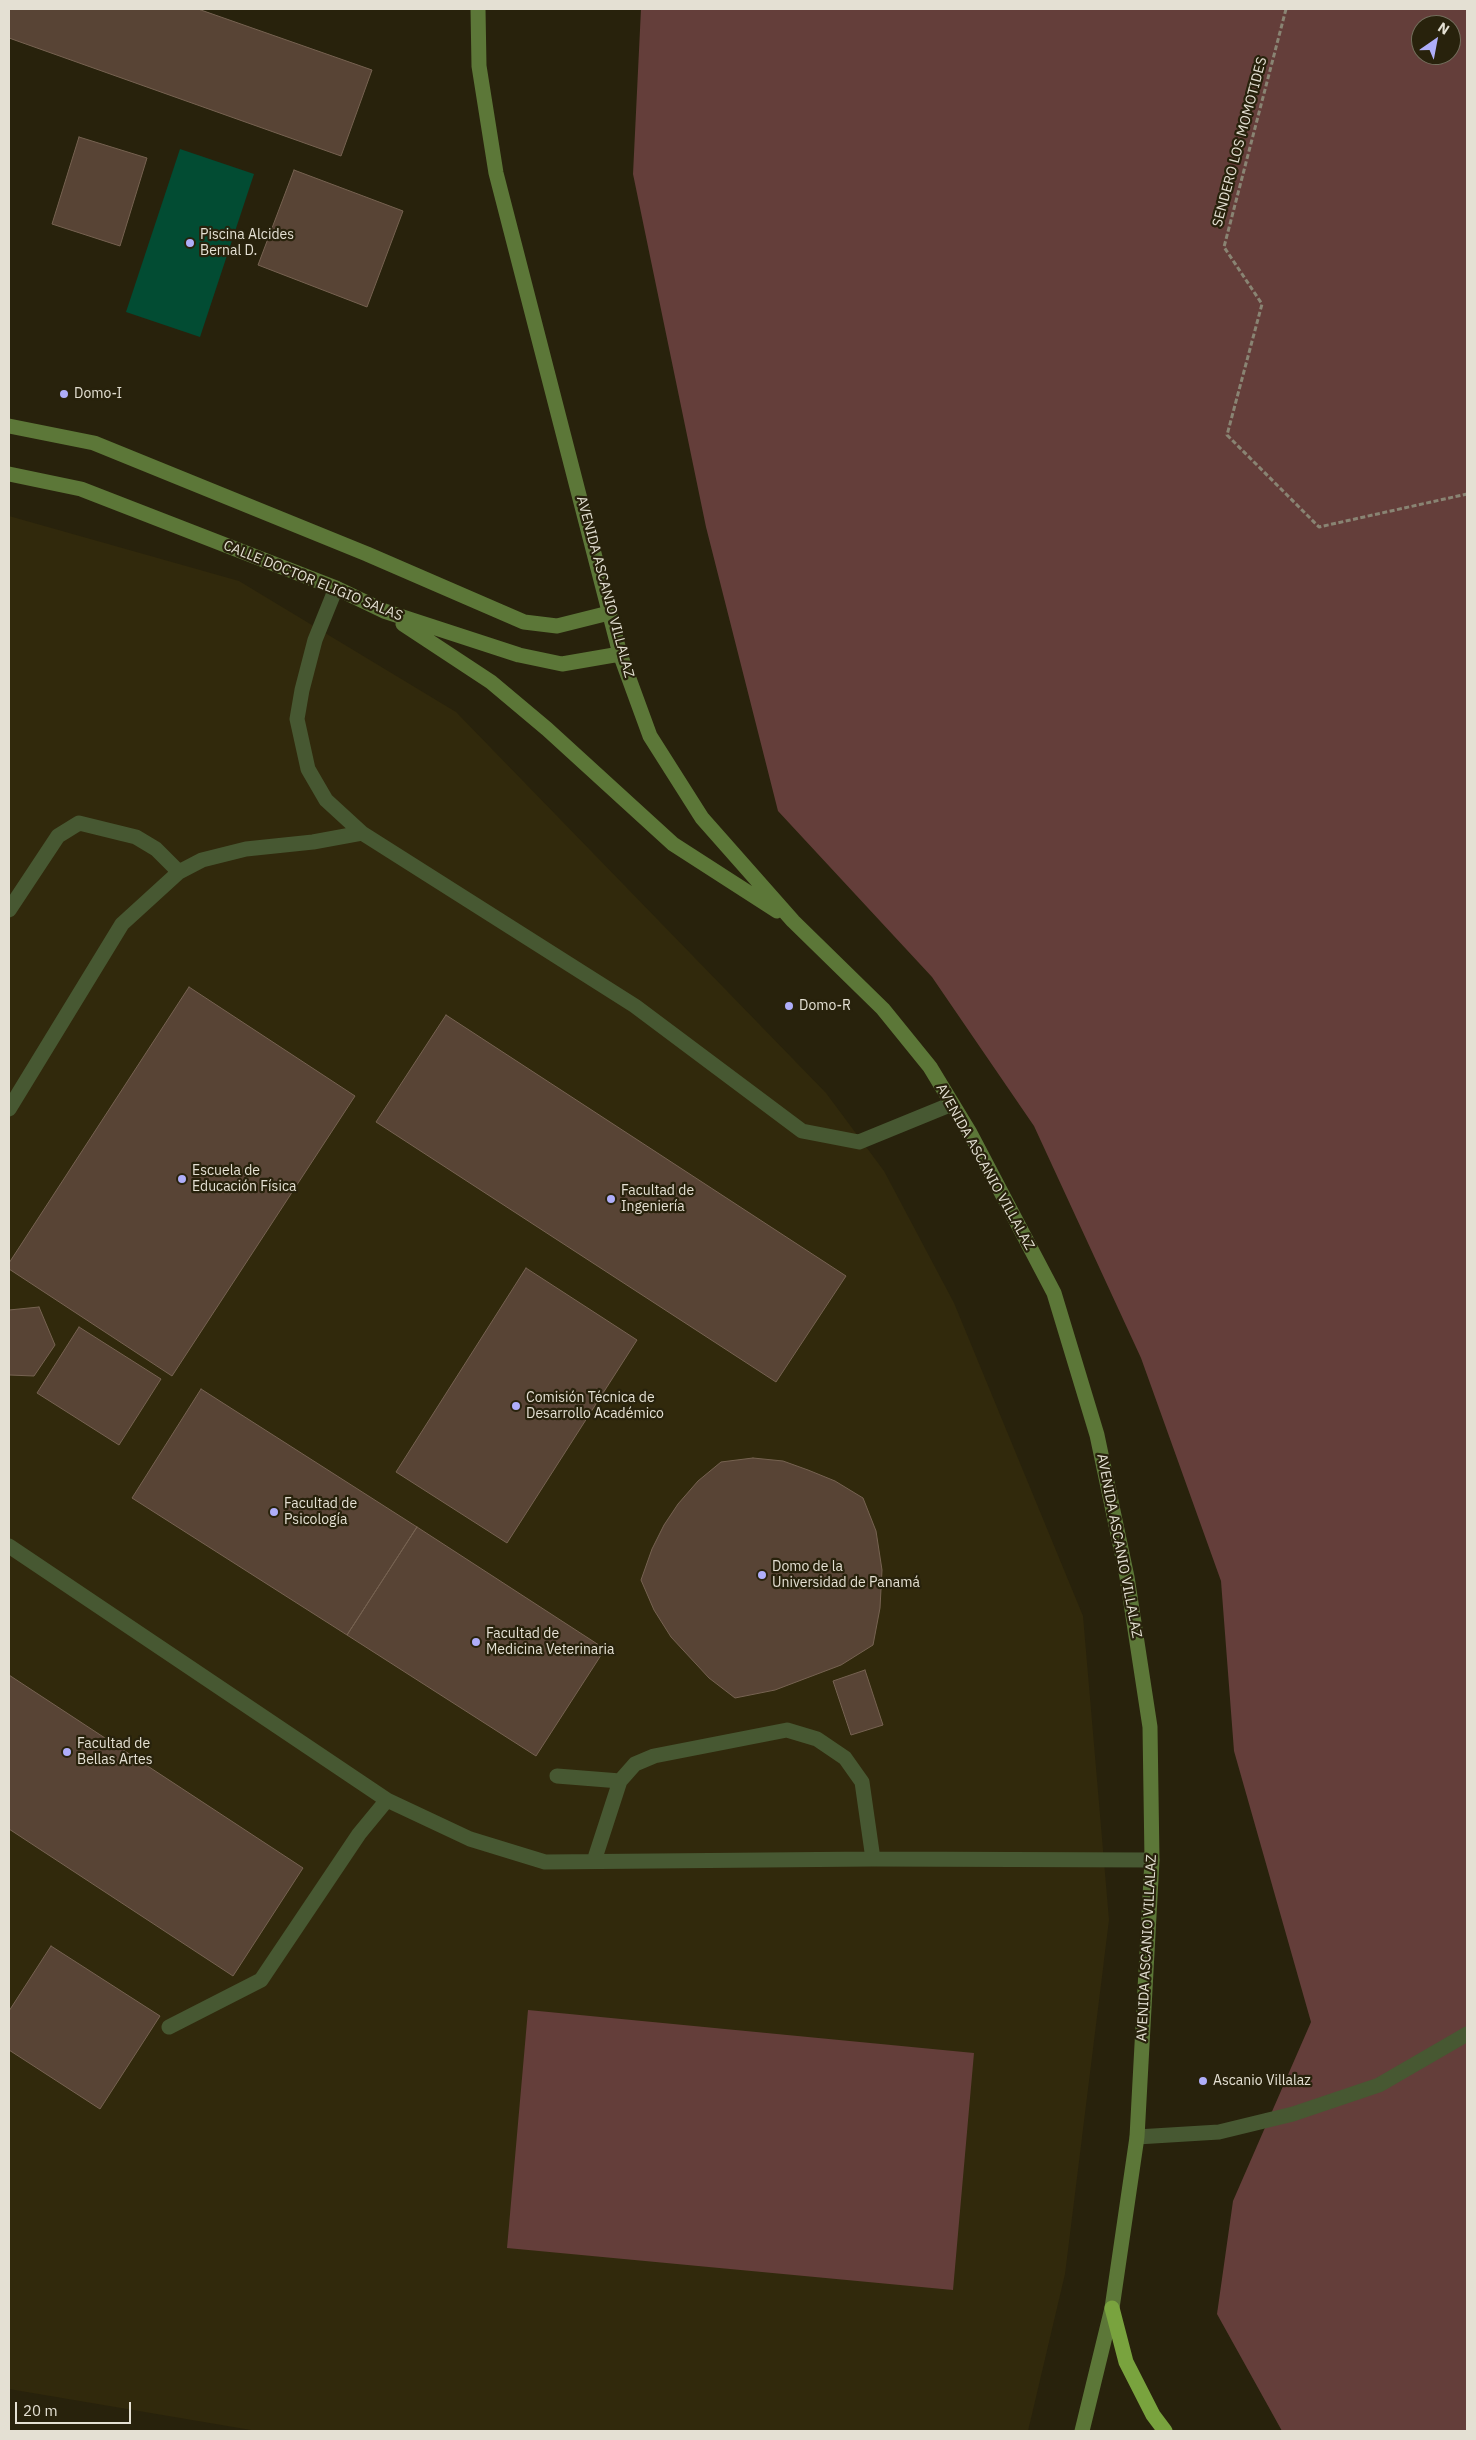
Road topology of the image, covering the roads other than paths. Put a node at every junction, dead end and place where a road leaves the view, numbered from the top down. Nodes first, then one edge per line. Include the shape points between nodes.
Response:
1 (478, 9) edge
2 (9, 426) edge
3 (9, 474) edge
4 (336, 588) junction
5 (384, 611) junction
6 (610, 613) junction
7 (620, 654) junction
8 (362, 833) junction
9 (179, 872) junction
10 (9, 910) edge
11 (793, 921) junction
12 (952, 1104) junction
13 (9, 1109) edge
14 (9, 1546) edge
15 (557, 1776) dead end
16 (620, 1781) junction
17 (387, 1800) junction
18 (873, 1859) junction
19 (1152, 1860) junction
20 (594, 1861) junction
21 (170, 2027) dead end
22 (1467, 2034) edge
23 (1137, 2137) junction
24 (1112, 2308) junction
25 (1082, 2431) edge
26 (1165, 2431) edge

1 - 6 main road, AVENIDA ASCANIO VILLALAZ via 479,66 496,173
2 - 6 main road via 94,443 524,622 557,626
3 - 4 main road, CALLE DOCTOR ELIGIO SALAS via 81,489
4 - 5 main road, CALLE DOCTOR ELIGIO SALAS
4 - 8 lane via 315,640 297,720 308,769 326,800
5 - 7 main road, CALLE DOCTOR ELIGIO SALAS via 510,653 562,664
5 - 11 main road via 491,682 673,844
6 - 7 main road, AVENIDA ASCANIO VILLALAZ
7 - 11 main road, AVENIDA ASCANIO VILLALAZ via 650,736 702,818
8 - 9 lane via 246,849 202,860
8 - 12 lane via 635,1006 802,1131 860,1142
9 - 10 lane via 156,849 136,837 78,823 58,836
9 - 13 lane via 122,924
11 - 12 main road, AVENIDA ASCANIO VILLALAZ via 883,1009 930,1067
12 - 19 main road, AVENIDA ASCANIO VILLALAZ via 1054,1293 1098,1435 1127,1577 1150,1727
14 - 17 lane
15 - 16 lane
16 - 18 lane via 635,1764 654,1756 787,1730 817,1739 845,1758 862,1782
16 - 20 lane
17 - 20 lane via 470,1839 545,1862
17 - 21 lane via 359,1834 261,1980
18 - 19 lane
18 - 20 lane
19 - 23 main road, AVENIDA ASCANIO VILLALAZ
22 - 23 lane via 1379,2085 1293,2114 1219,2132
23 - 24 main road, AVENIDA ASCANIO VILLALAZ
24 - 25 main road, AVENIDA ASCANIO VILLALAZ
24 - 26 highway via 1126,2362

